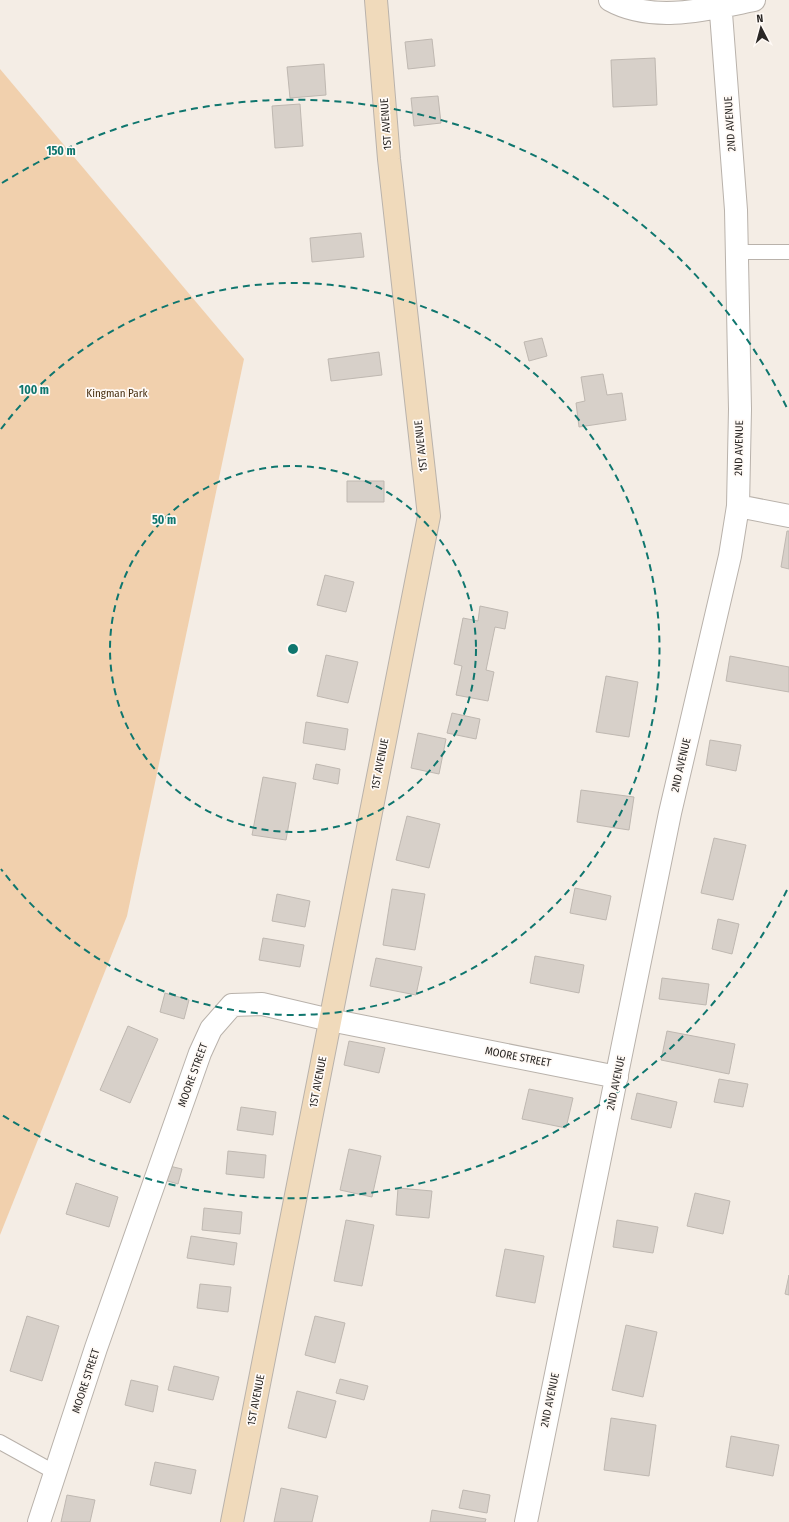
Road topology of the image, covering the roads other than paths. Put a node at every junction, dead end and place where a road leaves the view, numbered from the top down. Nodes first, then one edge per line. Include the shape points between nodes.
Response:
1 (376, 0) edge
2 (610, 0) edge
3 (754, 0) edge
4 (720, 3) edge
5 (737, 252) junction
6 (789, 252) edge
7 (738, 506) junction
8 (789, 516) edge
9 (330, 1020) junction
10 (617, 1077) junction
11 (0, 1442) edge
12 (56, 1473) junction
13 (39, 1522) edge
14 (232, 1522) edge
15 (526, 1522) edge

1 - 9 street, 1ST AVENUE via 388,159 429,516
2 - 4 street via 652,12 675,14
3 - 4 street
4 - 5 street, 2ND AVENUE via 736,202
5 - 6 lane
5 - 7 street, 2ND AVENUE via 740,409
7 - 8 street
7 - 10 street, 2ND AVENUE via 730,556 670,813
9 - 10 street, MOORE STREET
9 - 12 street, MOORE STREET via 262,1004 232,1005 211,1029 200,1053 96,1348
9 - 14 street, 1ST AVENUE
10 - 15 street, 2ND AVENUE
11 - 12 lane
12 - 13 street, MOORE STREET

